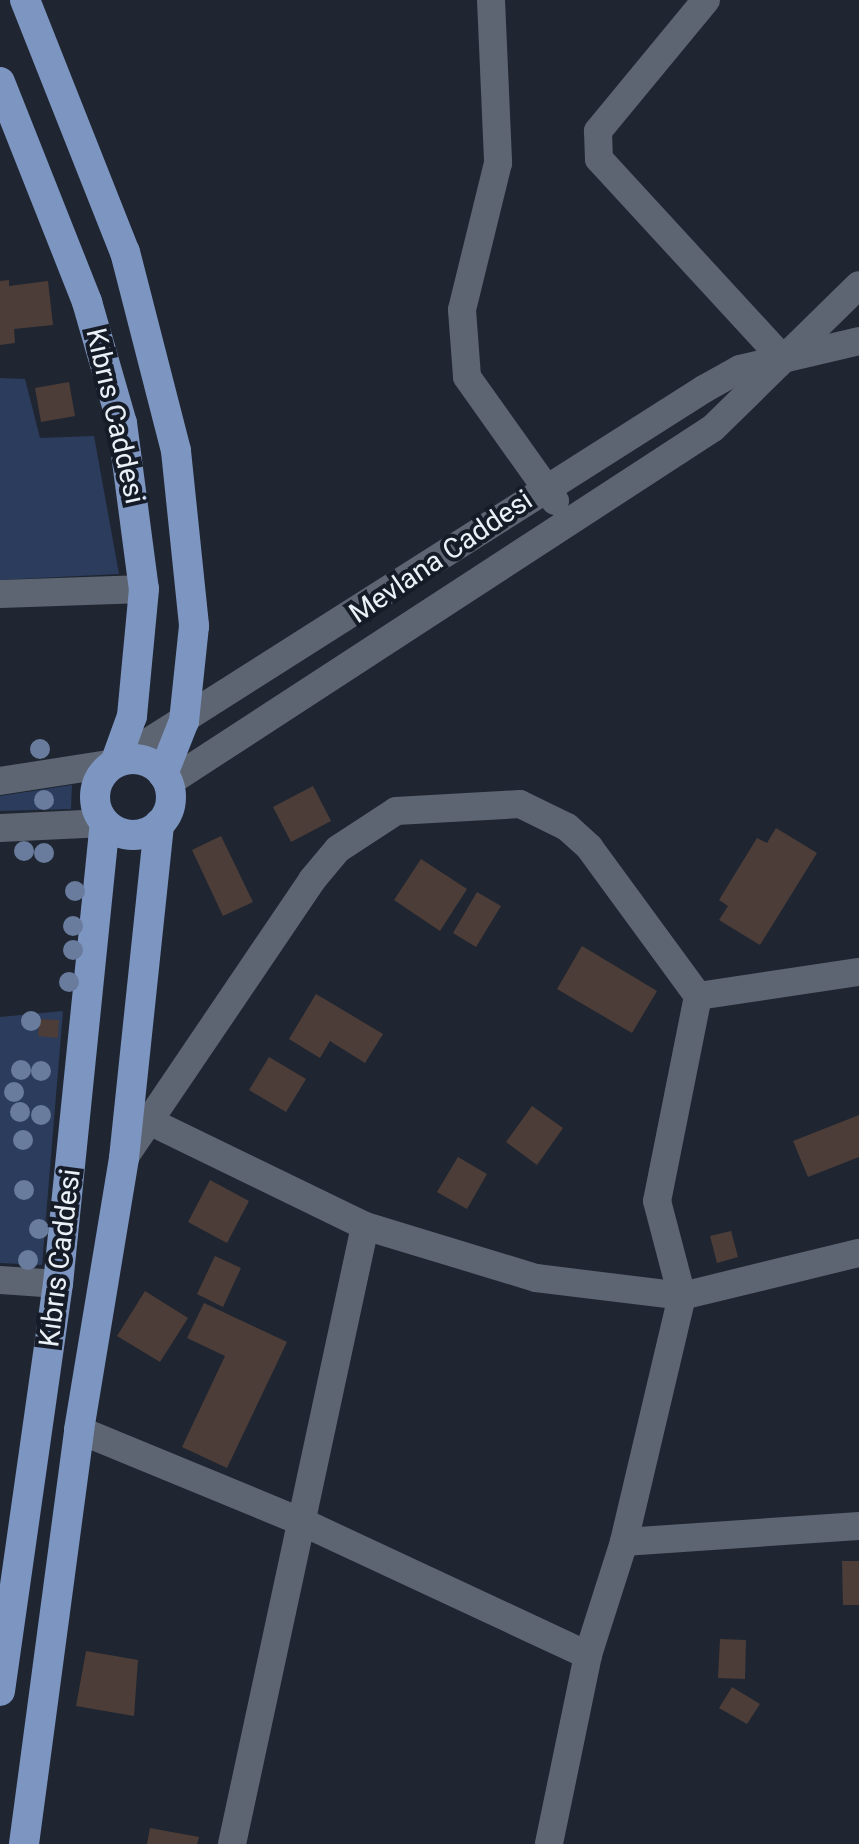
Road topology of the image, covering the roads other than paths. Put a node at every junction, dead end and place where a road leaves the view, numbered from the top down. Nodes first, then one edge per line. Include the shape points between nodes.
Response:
1 (25, 0) edge
2 (491, 0) edge
3 (706, 0) edge
4 (0, 82) edge
5 (859, 285) edge
6 (859, 341) edge
7 (781, 357) junction
8 (545, 487) junction
9 (569, 519) junction
10 (144, 589) junction
11 (0, 594) edge
12 (184, 721) junction
13 (115, 763) junction
14 (166, 779) junction
15 (0, 781) edge
16 (106, 823) junction
17 (159, 824) junction
18 (0, 828) edge
19 (859, 972) edge
20 (698, 996) junction
21 (150, 1121) junction
22 (124, 1158) junction
23 (365, 1226) junction
24 (859, 1254) edge
25 (0, 1280) edge
26 (58, 1284) junction
27 (682, 1296) junction
28 (79, 1430) junction
29 (300, 1521) junction
30 (859, 1526) edge
31 (624, 1542) junction
32 (588, 1655) junction
33 (0, 1690) edge
34 (24, 1844) edge
35 (232, 1844) edge
36 (549, 1844) edge

1 - 12 main road via 125,252 162,386 185,508 194,626
2 - 8 street via 498,163 462,310 467,377
3 - 7 street via 598,131 598,159
4 - 10 main road, Kıbrıs Caddesi via 107,361 140,533
5 - 7 street, Mevlana Caddesi
6 - 7 street
7 - 8 street, Mevlana Caddesi via 740,369
7 - 9 street via 713,428
8 - 9 street
8 - 12 street, Mevlana Caddesi
9 - 14 street
10 - 11 street
10 - 13 main road, Kıbrıs Caddesi via 132,716
12 - 13 street, Mevlana Caddesi
12 - 14 main road
13 - 14 main road via 136,759
13 - 15 street, Mevlana Caddesi
13 - 16 main road via 96,790
14 - 17 main road via 170,804
16 - 17 main road via 138,834
16 - 18 street
16 - 26 main road, Kıbrıs Caddesi
17 - 22 main road
19 - 20 street
20 - 21 street via 567,827 520,804 396,812 338,849 312,880
20 - 27 street via 657,1202
21 - 22 street
21 - 23 street
22 - 28 main road
23 - 27 street via 536,1278
23 - 29 street
24 - 27 street
25 - 26 street
26 - 33 main road, Kıbrıs Caddesi
27 - 31 street
28 - 29 street
28 - 34 main road
29 - 32 street
29 - 35 street
30 - 31 street
31 - 32 street
32 - 36 street

